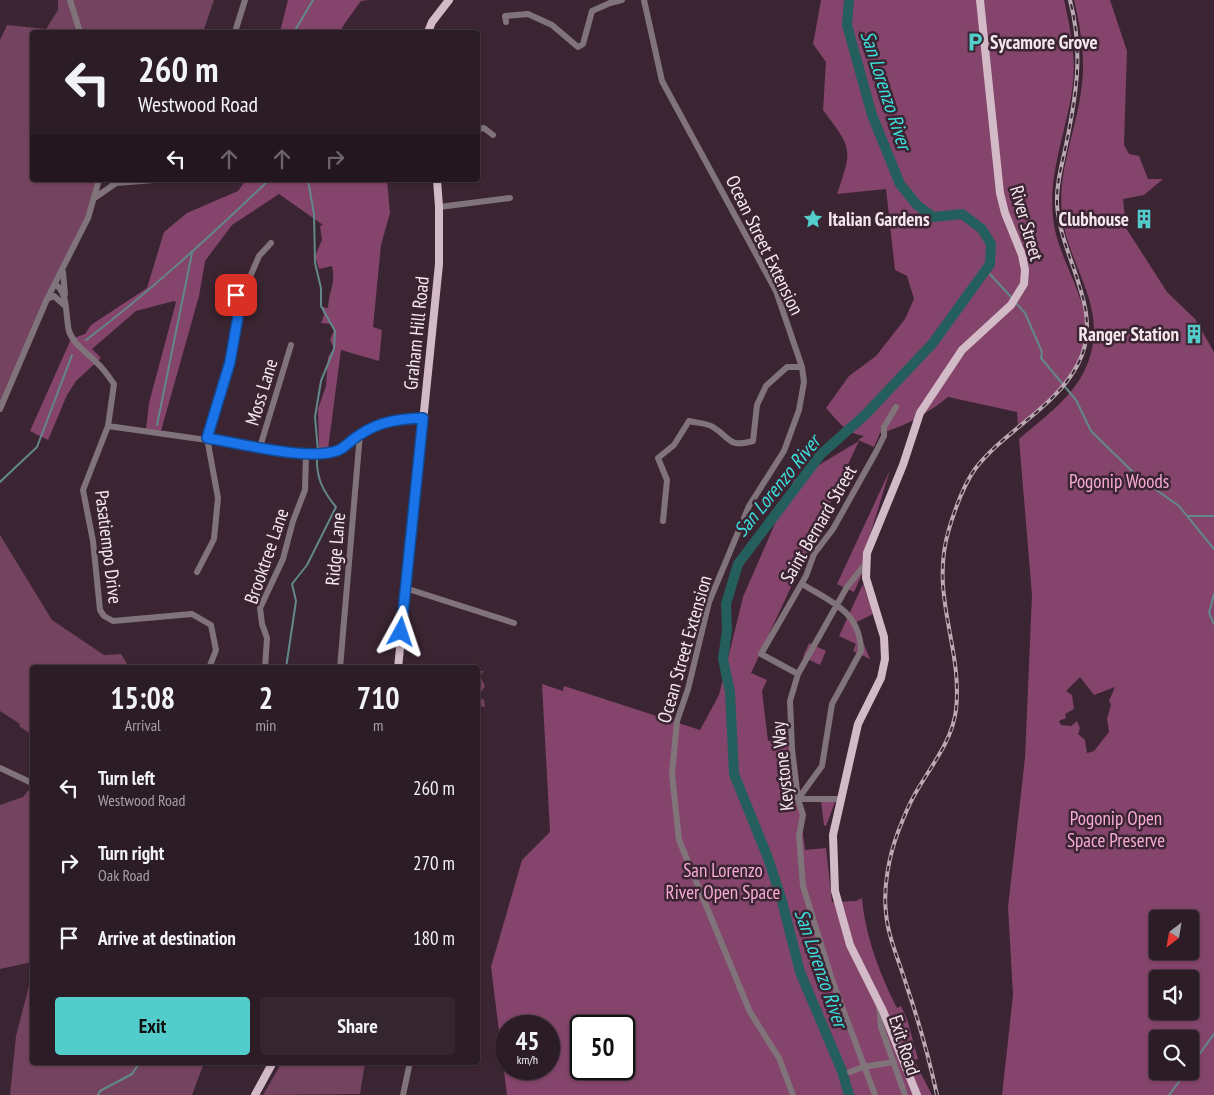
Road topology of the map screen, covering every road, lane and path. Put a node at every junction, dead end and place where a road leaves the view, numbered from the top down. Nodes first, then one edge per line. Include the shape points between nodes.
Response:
1 (70, 0) edge
2 (245, 0) edge
3 (449, 0) edge
4 (622, 0) edge
5 (644, 0) edge
6 (980, 0) edge
7 (506, 22) dead end
8 (79, 30) edge
9 (237, 30) edge
10 (429, 30) edge
11 (480, 129) edge
12 (493, 135) dead end
13 (99, 182) edge
14 (113, 182) edge
15 (437, 182) edge
16 (96, 197) junction
17 (510, 198) dead end
18 (439, 207) junction
19 (271, 243) dead end
20 (65, 262) junction
21 (54, 284) junction
22 (244, 291) junction
23 (47, 299) junction
24 (240, 305) junction
25 (67, 310) junction
26 (291, 345) dead end
27 (802, 367) junction
28 (896, 407) dead end
29 (0, 409) edge
30 (423, 418) junction
31 (108, 426) junction
32 (360, 434) junction
33 (207, 438) junction
34 (260, 447) junction
35 (309, 454) junction
36 (663, 520) dead end
37 (866, 562) junction
38 (197, 572) dead end
39 (802, 584) junction
40 (405, 588) junction
41 (838, 606) junction
42 (514, 623) dead end
43 (210, 665) edge
44 (265, 665) edge
45 (340, 665) edge
46 (398, 665) edge
47 (798, 674) junction
48 (0, 768) edge
49 (30, 782) edge
50 (798, 799) junction
51 (841, 799) junction
52 (879, 1003) junction
53 (894, 1062) junction
54 (271, 1065) edge
55 (409, 1065) edge
56 (863, 1067) junction
57 (850, 1072) dead end
58 (255, 1095) edge
59 (403, 1095) edge
60 (793, 1095) edge
61 (875, 1095) edge
62 (905, 1095) edge
63 (917, 1095) edge

1 - 8 street
2 - 9 street
3 - 10 main road
4 - 7 street via 592,11 583,44 578,47 552,26 528,14 505,16
5 - 27 street, Ocean Street Extension via 662,81 776,291
6 - 37 main road, River Street via 1000,193 1022,255 1024,284 1011,305 969,342 933,391 915,424
11 - 12 street
13 - 16 street
14 - 16 street
15 - 18 main road, Graham Hill Road
16 - 20 street
17 - 18 street
18 - 30 main road, Graham Hill Road via 439,264
19 - 22 street via 259,256
20 - 21 street
20 - 25 street via 62,278
21 - 23 street
21 - 25 street, Pasatiempo Drive via 62,292
22 - 24 street via 235,297
22 - 24 street via 249,300
23 - 25 street via 54,296
23 - 29 street
24 - 33 street via 230,362
25 - 31 street, Pasatiempo Drive via 69,332 114,384
26 - 34 street, Moss Lane
27 - 36 street via 787,367 766,386 757,405 753,441 740,444 724,438 713,427 689,421 674,445 658,458 668,480
27 - 60 street, Ocean Street Extension via 804,382 799,410 784,450 749,506 709,602 677,721 672,774 679,840 750,1012 779,1058
28 - 39 street, Saint Bernard Street via 884,426 884,436 876,452 833,529 814,554
30 - 32 street via 380,423
30 - 40 main road, Graham Hill Road
31 - 33 street
31 - 43 street, Pasatiempo Drive via 83,490 93,541 100,610 113,621 192,614 211,625 216,650
32 - 35 street via 340,450
32 - 45 street, Ridge Lane
33 - 34 street
33 - 38 street via 218,498 214,539
34 - 35 street
35 - 44 street, Brooktree Lane via 305,490 283,559 260,608 267,638
37 - 41 street, Keystone Way via 847,587
37 - 51 main road via 868,588 884,637 885,659 881,678 858,724
39 - 41 street
39 - 47 street, Saint Bernard Street via 761,654
40 - 42 street
40 - 46 main road, Graham Hill Road
41 - 47 street, Keystone Way
41 - 50 street via 855,624 861,651 832,704 822,766
47 - 50 street, Keystone Way via 790,700
48 - 49 street
50 - 51 street
50 - 56 street, Keystone Way via 803,815 799,836 803,886
51 - 52 main road via 833,835 835,890 850,946
52 - 53 street, Exit Road via 881,1027
52 - 63 main road
53 - 56 street
53 - 62 street, Exit Road
54 - 58 main road
55 - 59 street
56 - 57 street
56 - 61 street, Keystone Way

